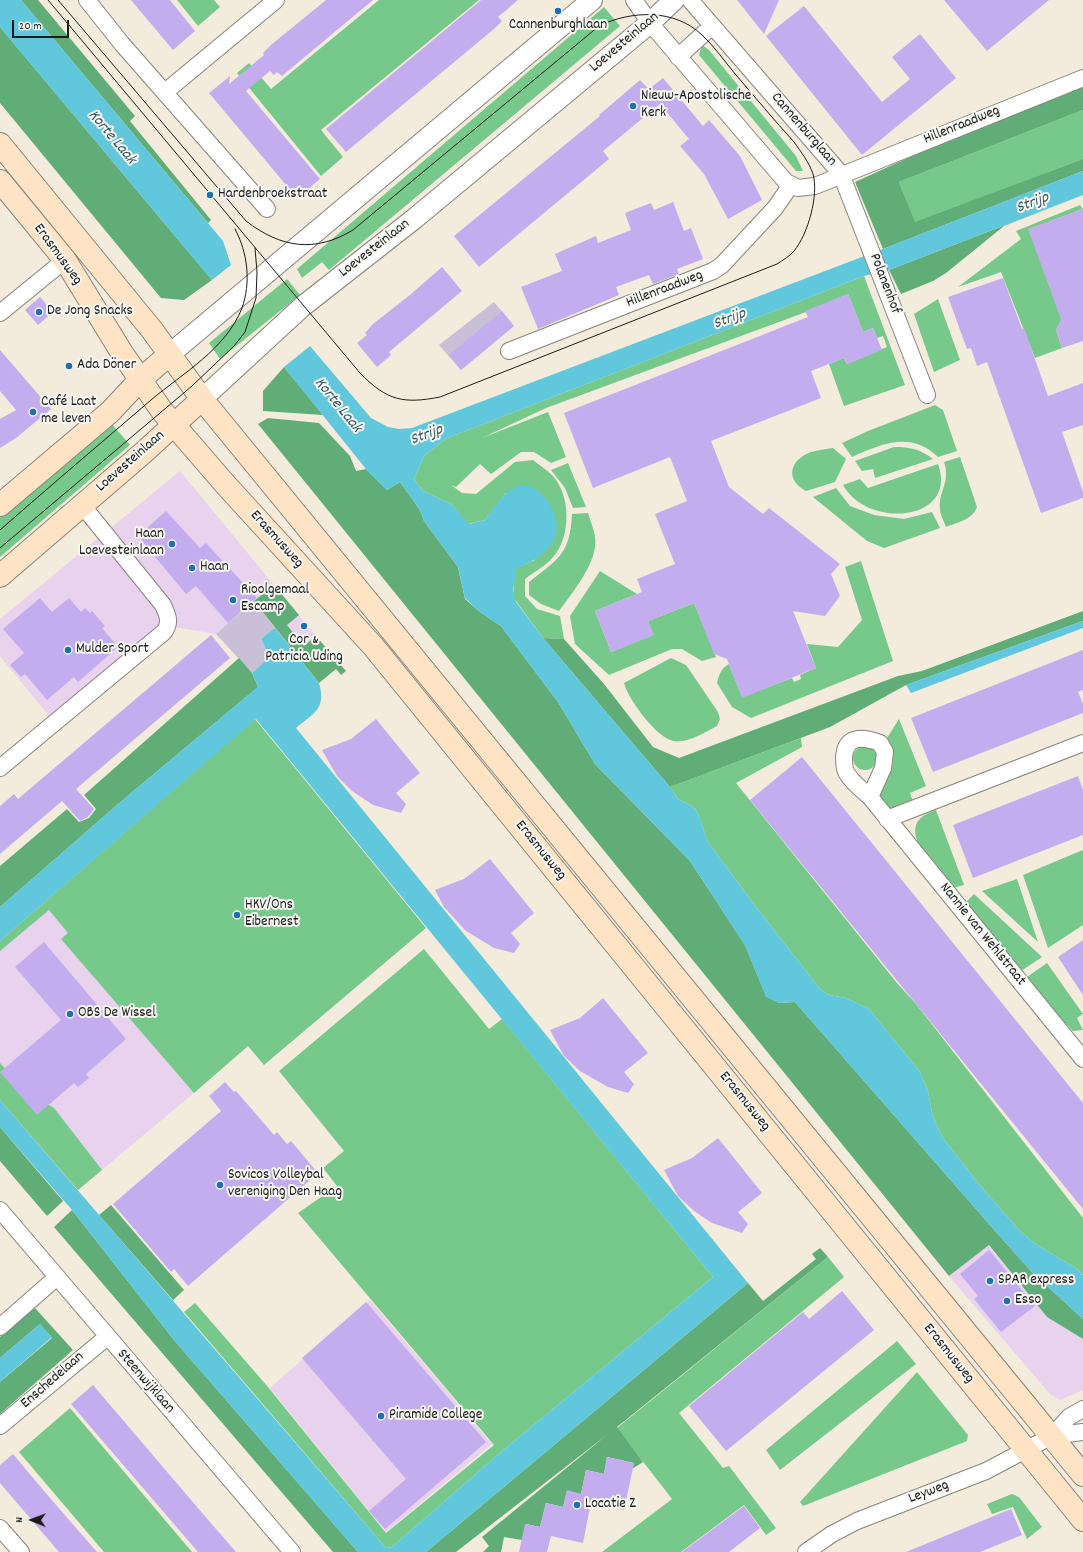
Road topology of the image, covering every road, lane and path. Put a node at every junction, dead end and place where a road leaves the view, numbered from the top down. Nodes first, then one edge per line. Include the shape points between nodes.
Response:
1 (87, 0) edge
2 (276, 0) edge
3 (592, 0) edge
4 (634, 0) edge
5 (674, 0) edge
6 (690, 0) edge
7 (650, 23) junction
8 (712, 26) junction
9 (678, 56) junction
10 (1083, 78) edge
11 (165, 92) junction
12 (0, 144) edge
13 (841, 174) junction
14 (0, 181) edge
15 (791, 185) junction
16 (266, 209) dead end
17 (65, 260) junction
18 (0, 313) edge
19 (509, 351) dead end
20 (170, 354) junction
21 (140, 380) junction
22 (927, 395) dead end
23 (202, 399) junction
24 (174, 424) junction
25 (0, 504) edge
26 (82, 505) junction
27 (0, 576) edge
28 (1083, 743) edge
29 (0, 768) edge
30 (870, 797) dead end
31 (888, 819) junction
32 (1081, 1052) edge
33 (0, 1210) edge
34 (57, 1277) junction
35 (0, 1327) edge
36 (107, 1337) junction
37 (1083, 1409) edge
38 (0, 1426) edge
39 (1083, 1432) edge
40 (1052, 1436) junction
41 (1026, 1450) junction
42 (1083, 1475) edge
43 (1083, 1520) edge
44 (0, 1528) edge
45 (814, 1550) edge
46 (21, 1552) edge
47 (292, 1552) edge

1 - 11 street
2 - 11 street
3 - 20 street
4 - 7 street
5 - 7 street, Loevesteinlaan
6 - 8 street, Cannenburglaan
7 - 9 street
7 - 23 street, Loevesteinlaan via 414,219 303,306
8 - 9 street
8 - 13 street, Cannenburglaan
9 - 15 street
10 - 13 street, Hillenraadweg
11 - 16 street
12 - 20 main road, Erasmusweg
13 - 15 street, Cannenburglaan via 806,188
13 - 22 street, Polanenhof
14 - 17 main road, Erasmusweg
15 - 19 street, Hillenraadweg via 775,208 714,271
17 - 18 street
17 - 21 main road, Erasmusweg
20 - 21 main road
20 - 23 main road, Erasmusweg
21 - 24 main road, Erasmusweg
21 - 25 main road via 110,412
23 - 24 main road, Loevesteinlaan
23 - 40 main road, Erasmusweg
24 - 26 main road, Loevesteinlaan
24 - 41 main road, Erasmusweg via 225,484 378,652
26 - 27 main road, Loevesteinlaan
26 - 29 street via 163,605 169,619 168,626 164,632
28 - 31 street
30 - 31 street, Nannie van Wehlstraat
31 - 32 street, Nannie van Wehlstraat
33 - 34 street, Steenwijklaan
34 - 35 street
34 - 36 street, Steenwijklaan
36 - 38 street, Enschedelaan
36 - 47 street, Steenwijklaan
37 - 40 street, Leyweg via 1069,1417
39 - 40 street, Leyweg
40 - 41 street, Leyweg
40 - 42 main road, Erasmusweg
41 - 43 main road, Erasmusweg
41 - 45 street, Leyweg via 986,1471 856,1521
44 - 46 street

